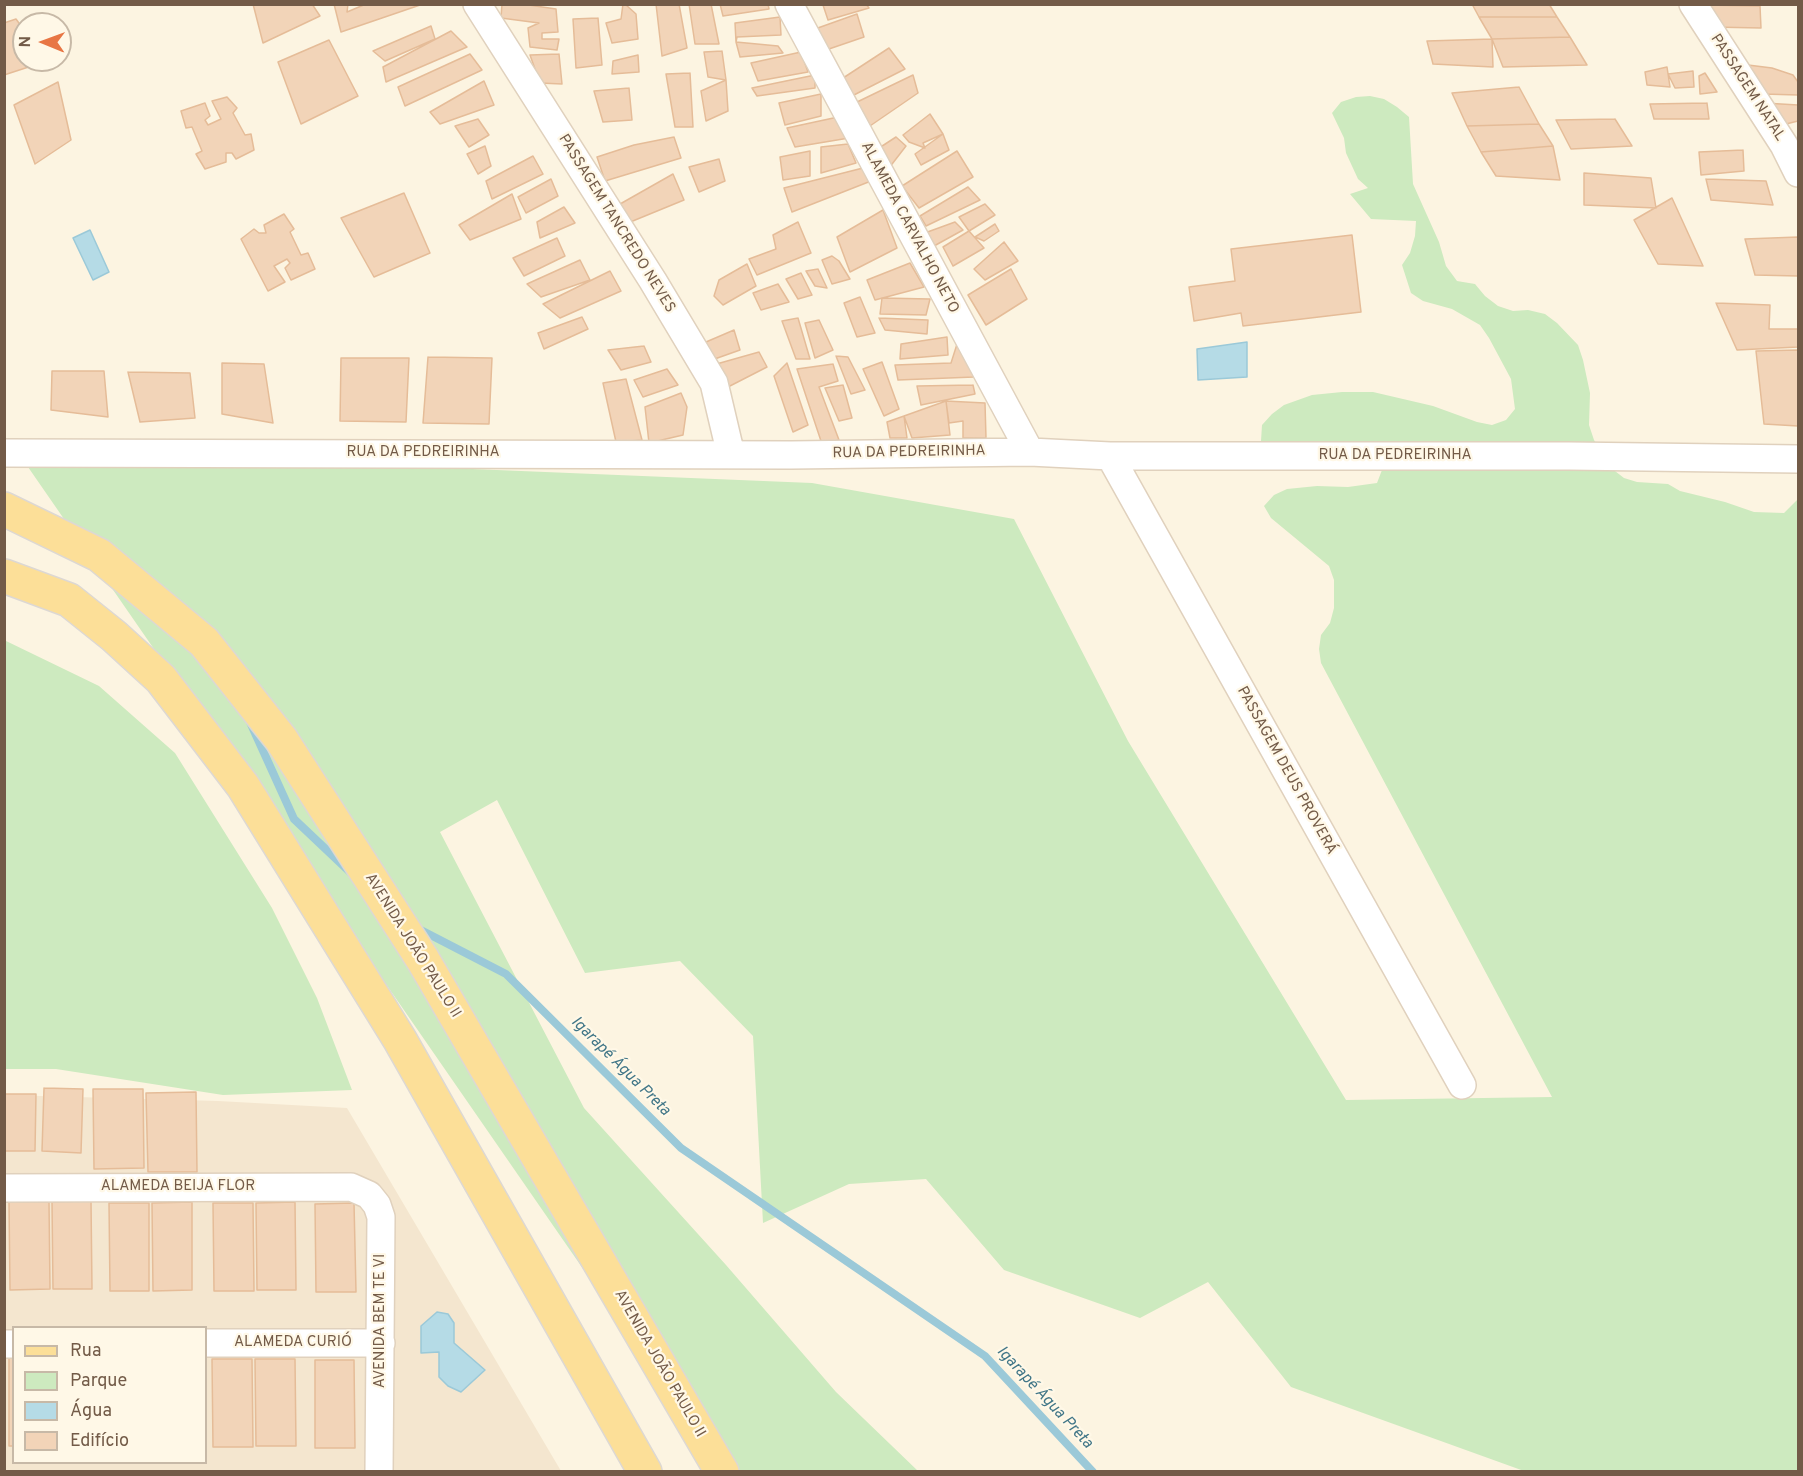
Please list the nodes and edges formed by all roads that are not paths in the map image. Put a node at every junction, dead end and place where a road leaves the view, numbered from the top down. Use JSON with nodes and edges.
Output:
{"nodes":[{"id":1,"x":477,"y":4,"type":"edge"},
{"id":2,"x":789,"y":4,"type":"edge"},
{"id":3,"x":1693,"y":4,"type":"edge"},
{"id":4,"x":1798,"y":173,"type":"edge"},
{"id":5,"x":1030,"y":452,"type":"junction"},
{"id":6,"x":12,"y":453,"type":"edge"},
{"id":7,"x":731,"y":455,"type":"junction"},
{"id":8,"x":1110,"y":456,"type":"junction"},
{"id":9,"x":1798,"y":459,"type":"edge"},
{"id":10,"x":4,"y":509,"type":"edge"},
{"id":11,"x":4,"y":576,"type":"edge"},
{"id":12,"x":1462,"y":1086,"type":"dead end"},
{"id":13,"x":351,"y":1187,"type":"joint"},
{"id":14,"x":4,"y":1188,"type":"edge"},
{"id":15,"x":207,"y":1343,"type":"edge"},
{"id":16,"x":381,"y":1343,"type":"junction"},
{"id":17,"x":379,"y":1472,"type":"edge"},
{"id":18,"x":645,"y":1472,"type":"edge"},
{"id":19,"x":722,"y":1472,"type":"edge"}],
"edges":[{"from":1,"to":7,"type":"street","name":"PASSAGEM TANCREDO NEVES"},
{"from":2,"to":5,"type":"street","name":"ALAMEDA CARVALHO NETO"},
{"from":3,"to":4,"type":"street","name":"PASSAGEM NATAL"},
{"from":5,"to":7,"type":"street","name":"RUA DA PEDREIRINHA"},
{"from":5,"to":8,"type":"street","name":"RUA DA PEDREIRINHA"},
{"from":6,"to":7,"type":"street","name":"RUA DA PEDREIRINHA"},
{"from":8,"to":9,"type":"street","name":"RUA DA PEDREIRINHA"},
{"from":8,"to":12,"type":"street","name":"PASSAGEM DEUS PROVERÁ"},
{"from":10,"to":19,"type":"main road","name":"AVENIDA JOÃO PAULO II"},
{"from":11,"to":18,"type":"main road"},
{"from":13,"to":14,"type":"street","name":"ALAMEDA BEIJA FLOR"},
{"from":13,"to":16,"type":"street","name":"AVENIDA BEM TE VI"},
{"from":15,"to":16,"type":"street","name":"ALAMEDA CURIÓ"},
{"from":16,"to":17,"type":"street","name":"AVENIDA BEM TE VI"}]}
